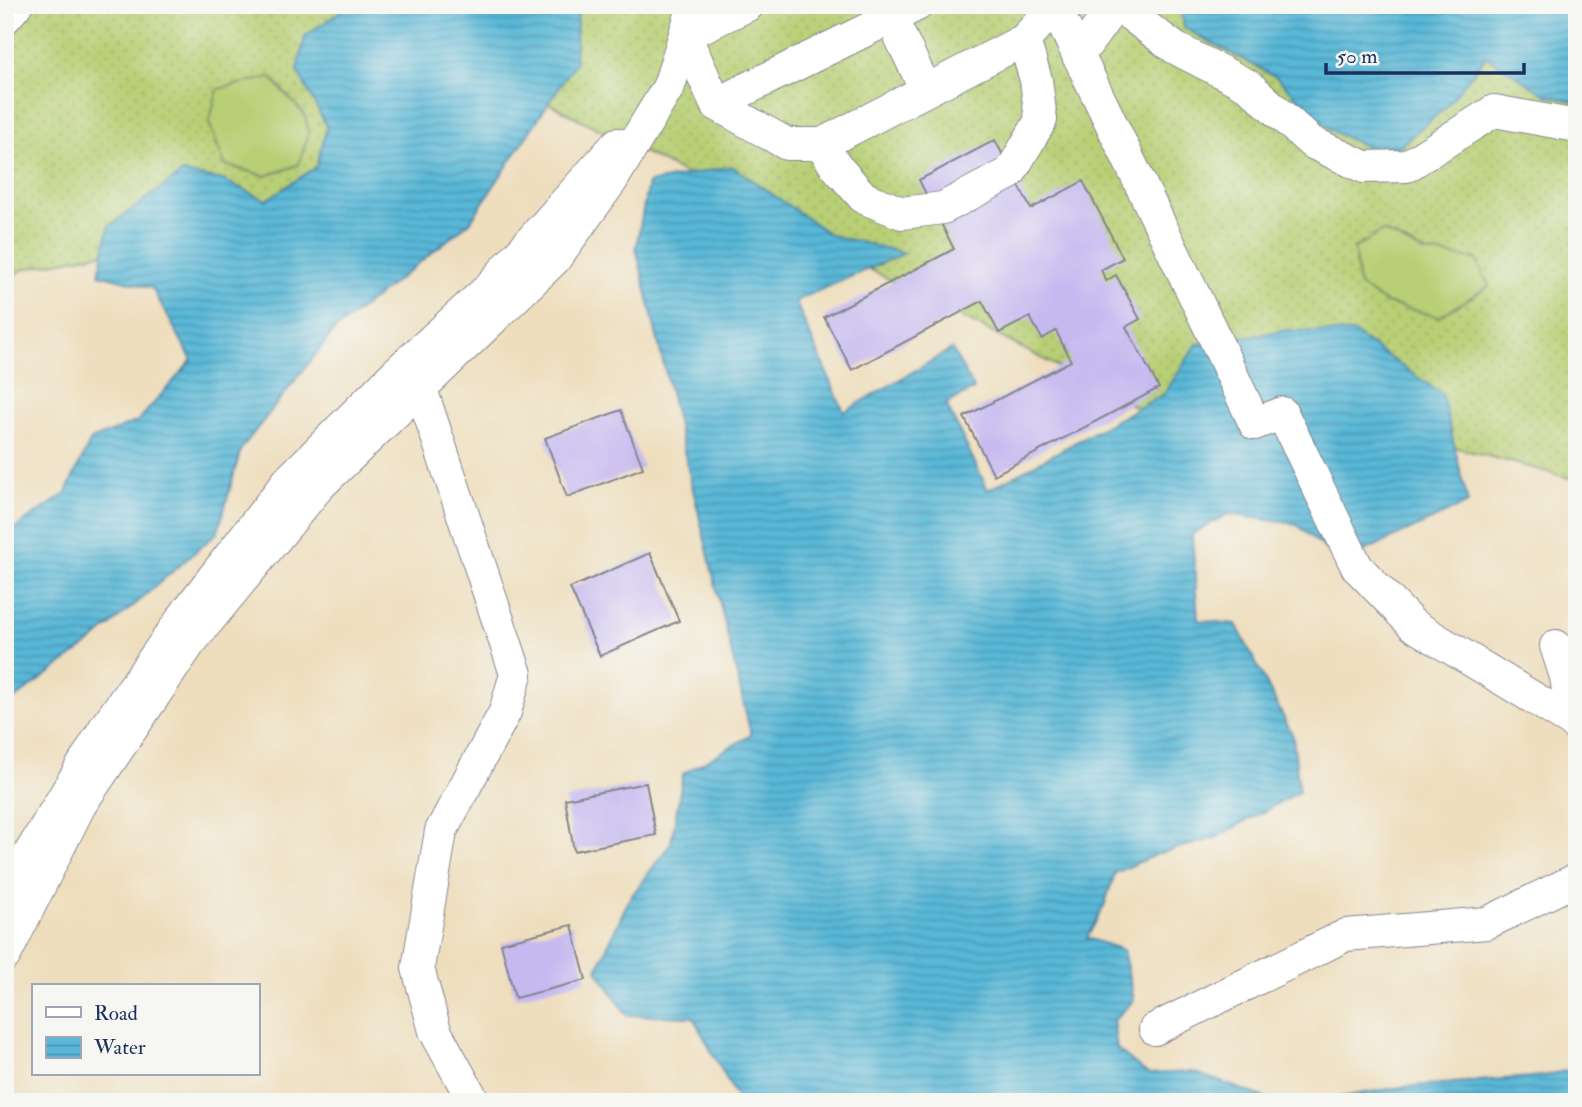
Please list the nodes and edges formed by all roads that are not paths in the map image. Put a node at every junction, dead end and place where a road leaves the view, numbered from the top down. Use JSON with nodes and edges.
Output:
{"nodes":[{"id":1,"x":16,"y":5,"type":"edge"},
{"id":2,"x":694,"y":5,"type":"edge"},
{"id":3,"x":748,"y":5,"type":"edge"},
{"id":4,"x":1116,"y":5,"type":"edge"},
{"id":5,"x":1054,"y":6,"type":"edge"},
{"id":6,"x":898,"y":10,"type":"edge"},
{"id":7,"x":5,"y":18,"type":"edge"},
{"id":8,"x":685,"y":35,"type":"junction"},
{"id":9,"x":1024,"y":40,"type":"junction"},
{"id":10,"x":1078,"y":56,"type":"junction"},
{"id":11,"x":926,"y":90,"type":"junction"},
{"id":12,"x":716,"y":104,"type":"junction"},
{"id":13,"x":1577,"y":127,"type":"edge"},
{"id":14,"x":822,"y":144,"type":"junction"},
{"id":15,"x":409,"y":380,"type":"junction"},
{"id":16,"x":1556,"y":646,"type":"dead end"},
{"id":17,"x":1575,"y":724,"type":"edge"},
{"id":18,"x":1577,"y":879,"type":"edge"},
{"id":19,"x":5,"y":900,"type":"edge"},
{"id":20,"x":5,"y":955,"type":"edge"},
{"id":21,"x":1155,"y":1030,"type":"dead end"},
{"id":22,"x":474,"y":1102,"type":"edge"}],
"edges":[{"from":1,"to":7,"type":"street"},
{"from":2,"to":8,"type":"street"},
{"from":3,"to":8,"type":"street"},
{"from":4,"to":10,"type":"street"},
{"from":4,"to":13,"type":"street"},
{"from":5,"to":9,"type":"street"},
{"from":5,"to":10,"type":"street"},
{"from":6,"to":11,"type":"street"},
{"from":6,"to":12,"type":"street"},
{"from":8,"to":12,"type":"street"},
{"from":8,"to":15,"type":"street"},
{"from":9,"to":11,"type":"street"},
{"from":9,"to":14,"type":"street"},
{"from":10,"to":17,"type":"street"},
{"from":11,"to":14,"type":"street"},
{"from":12,"to":14,"type":"street"},
{"from":15,"to":19,"type":"street"},
{"from":15,"to":20,"type":"street"},
{"from":15,"to":22,"type":"street"},
{"from":16,"to":17,"type":"street"},
{"from":18,"to":21,"type":"street"}]}
